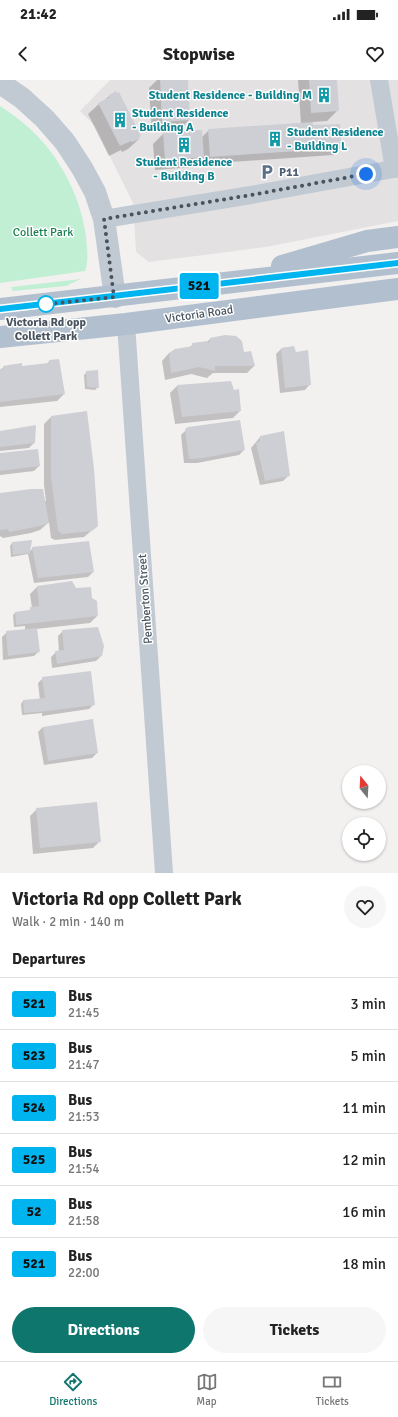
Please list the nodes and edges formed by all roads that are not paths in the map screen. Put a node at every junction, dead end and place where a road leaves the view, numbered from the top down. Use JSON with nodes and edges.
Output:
{"nodes":[{"id":1,"x":379,"y":80,"type":"edge"},
{"id":2,"x":0,"y":83,"type":"edge"},
{"id":3,"x":396,"y":168,"type":"edge"},
{"id":4,"x":104,"y":219,"type":"junction"},
{"id":5,"x":398,"y":237,"type":"edge"},
{"id":6,"x":398,"y":263,"type":"edge"},
{"id":7,"x":221,"y":283,"type":"junction"},
{"id":8,"x":398,"y":289,"type":"edge"},
{"id":9,"x":114,"y":297,"type":"junction"},
{"id":10,"x":0,"y":309,"type":"edge"},
{"id":11,"x":126,"y":324,"type":"junction"},
{"id":12,"x":0,"y":337,"type":"edge"},
{"id":13,"x":164,"y":873,"type":"edge"}],
"edges":[{"from":1,"to":3,"type":"street"},
{"from":2,"to":4,"type":"street"},
{"from":3,"to":4,"type":"street"},
{"from":4,"to":9,"type":"street"},
{"from":5,"to":7,"type":"main road"},
{"from":6,"to":7,"type":"main road"},
{"from":7,"to":9,"type":"main road"},
{"from":8,"to":11,"type":"main road","name":"Victoria Road"},
{"from":9,"to":10,"type":"main road"},
{"from":11,"to":12,"type":"main road","name":"Victoria Road"},
{"from":11,"to":13,"type":"street","name":"Pemberton Street"}]}
